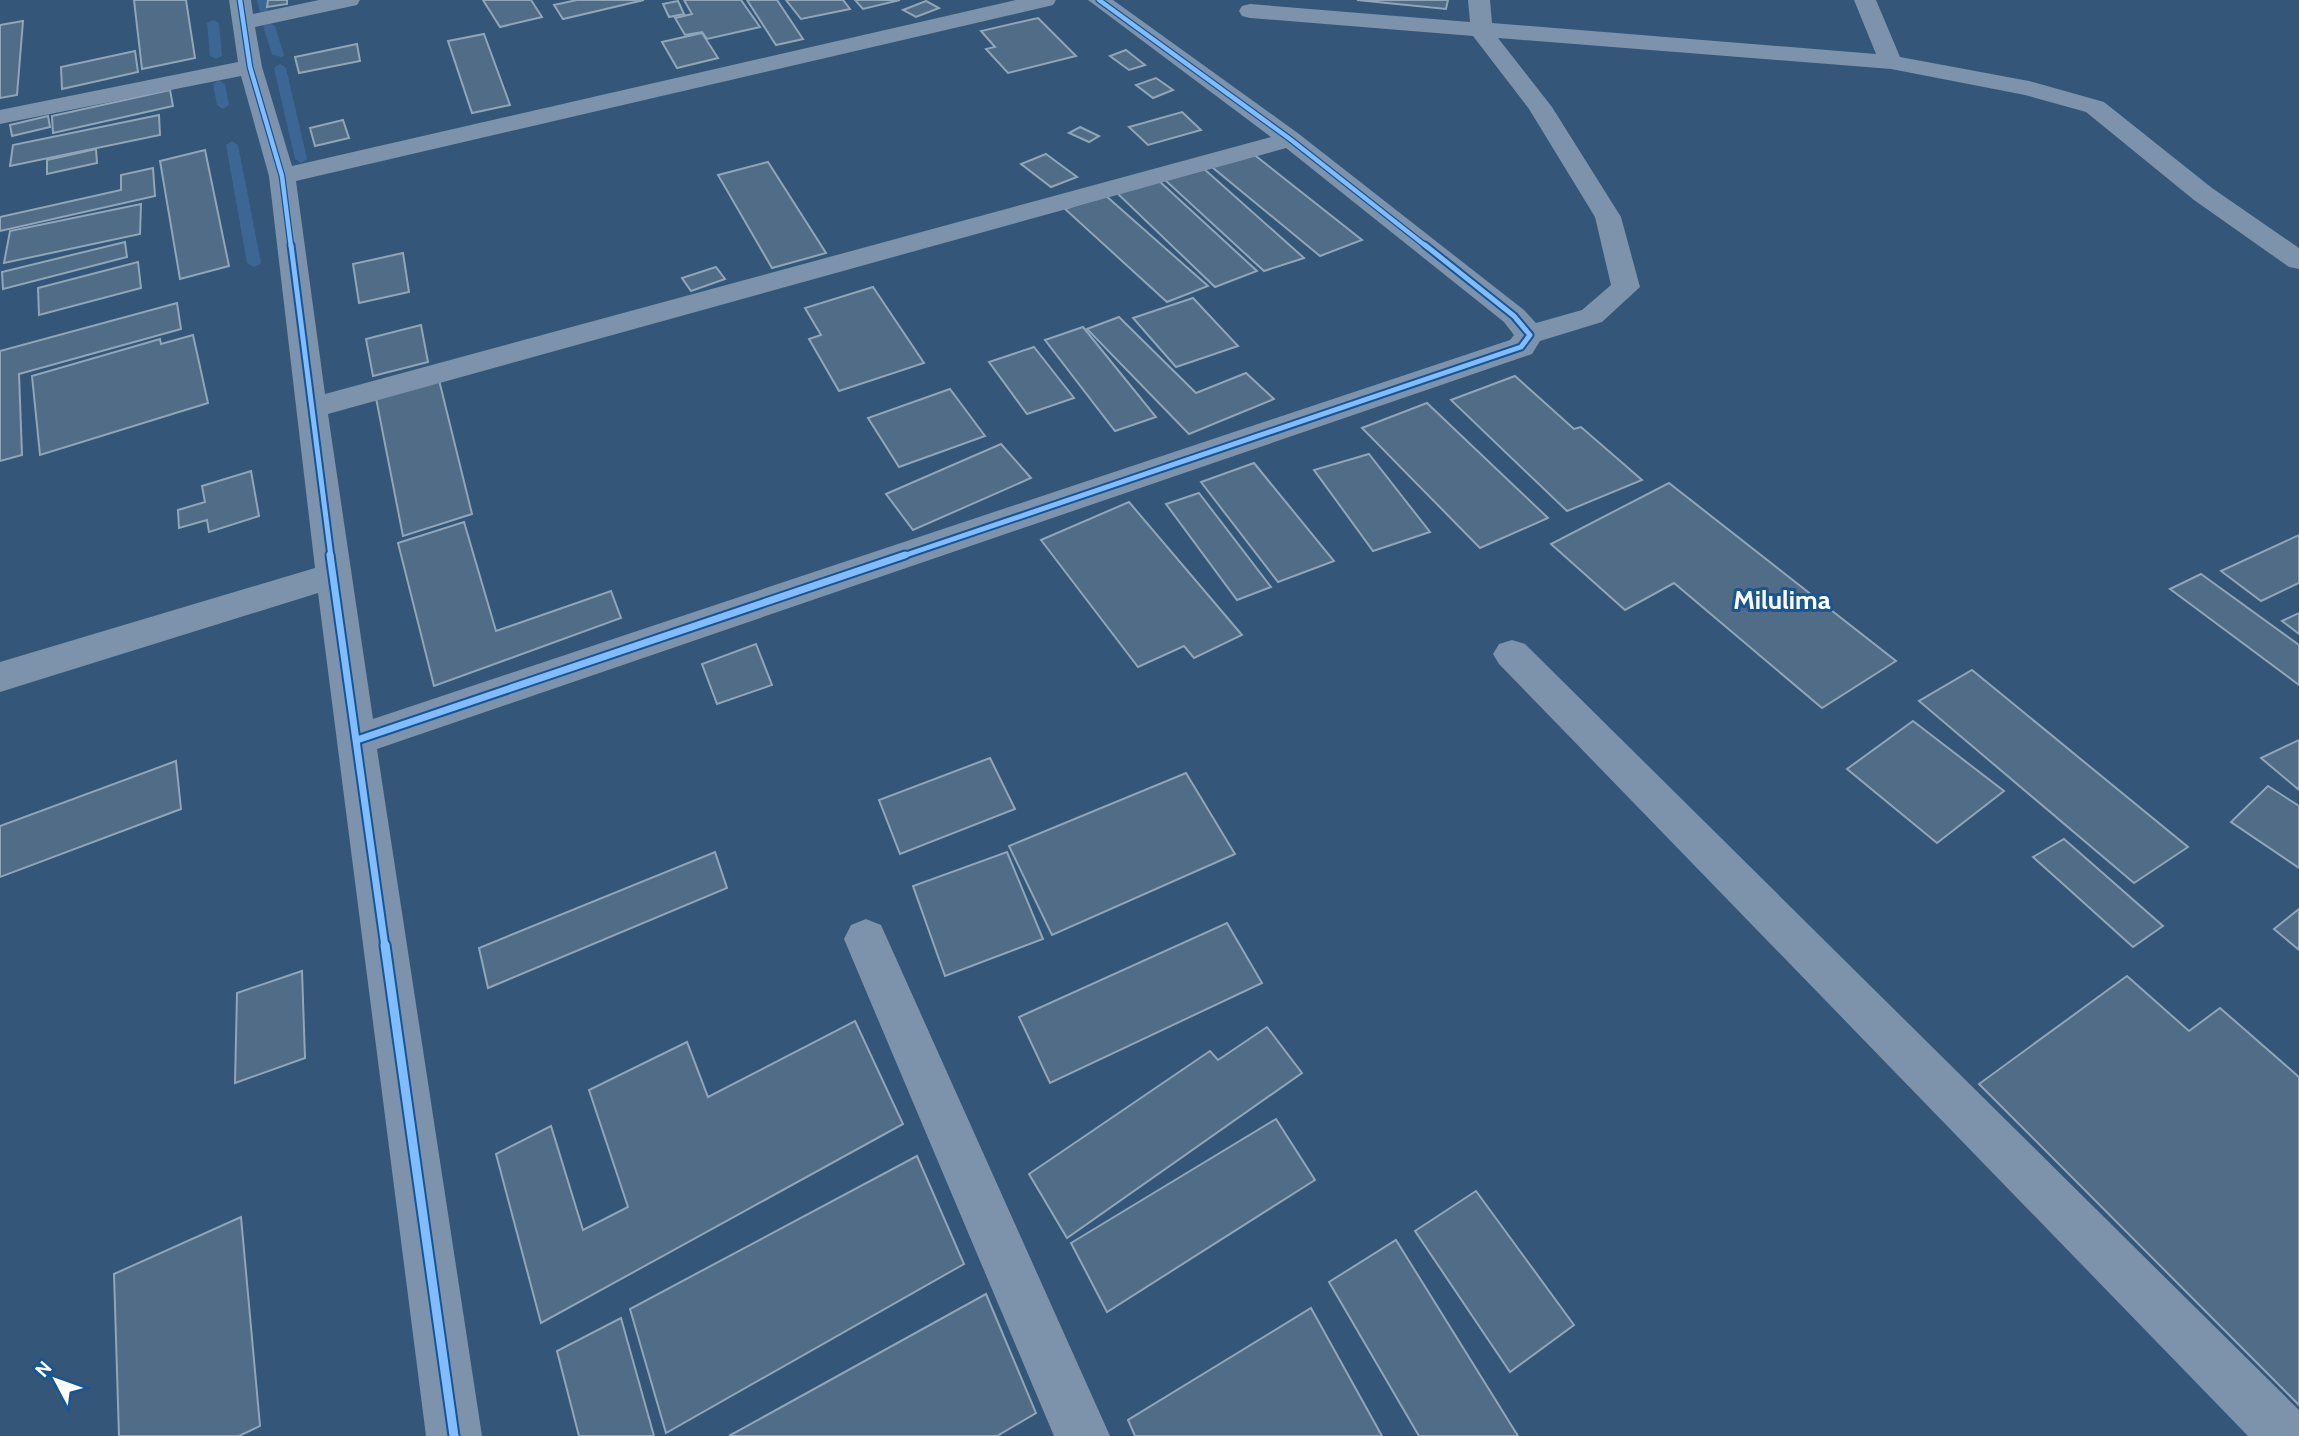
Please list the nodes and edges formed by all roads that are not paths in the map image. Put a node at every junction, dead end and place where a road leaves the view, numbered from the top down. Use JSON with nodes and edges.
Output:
{"nodes":[{"id":1,"x":349,"y":0,"type":"edge"},
{"id":2,"x":1045,"y":0,"type":"edge"},
{"id":3,"x":1099,"y":0,"type":"edge"},
{"id":4,"x":1479,"y":0,"type":"edge"},
{"id":5,"x":1865,"y":0,"type":"edge"},
{"id":6,"x":243,"y":11,"type":"edge"},
{"id":7,"x":1250,"y":11,"type":"dead end"},
{"id":8,"x":1482,"y":32,"type":"junction"},
{"id":9,"x":1891,"y":62,"type":"junction"},
{"id":10,"x":250,"y":67,"type":"junction"},
{"id":11,"x":0,"y":117,"type":"edge"},
{"id":12,"x":1290,"y":139,"type":"junction"},
{"id":13,"x":282,"y":176,"type":"junction"},
{"id":14,"x":2299,"y":261,"type":"edge"},
{"id":15,"x":1530,"y":335,"type":"junction"},
{"id":16,"x":311,"y":408,"type":"junction"},
{"id":17,"x":333,"y":575,"type":"junction"},
{"id":18,"x":1512,"y":654,"type":"dead end"},
{"id":19,"x":0,"y":677,"type":"edge"},
{"id":20,"x":357,"y":740,"type":"junction"},
{"id":21,"x":866,"y":939,"type":"dead end"},
{"id":22,"x":454,"y":1436,"type":"edge"},
{"id":23,"x":1082,"y":1436,"type":"edge"},
{"id":24,"x":2286,"y":1436,"type":"edge"}],
"edges":[{"from":1,"to":6,"type":"street"},
{"from":2,"to":13,"type":"street"},
{"from":3,"to":12,"type":"street"},
{"from":4,"to":8,"type":"street"},
{"from":5,"to":9,"type":"street"},
{"from":6,"to":10,"type":"street"},
{"from":7,"to":8,"type":"street"},
{"from":8,"to":9,"type":"street"},
{"from":8,"to":15,"type":"street"},
{"from":9,"to":14,"type":"street"},
{"from":10,"to":11,"type":"street"},
{"from":10,"to":13,"type":"street"},
{"from":12,"to":15,"type":"street"},
{"from":12,"to":16,"type":"street"},
{"from":13,"to":16,"type":"street"},
{"from":15,"to":20,"type":"street"},
{"from":16,"to":17,"type":"street"},
{"from":17,"to":19,"type":"street"},
{"from":17,"to":20,"type":"street"},
{"from":18,"to":24,"type":"street"},
{"from":20,"to":22,"type":"street"},
{"from":21,"to":23,"type":"street"}]}
